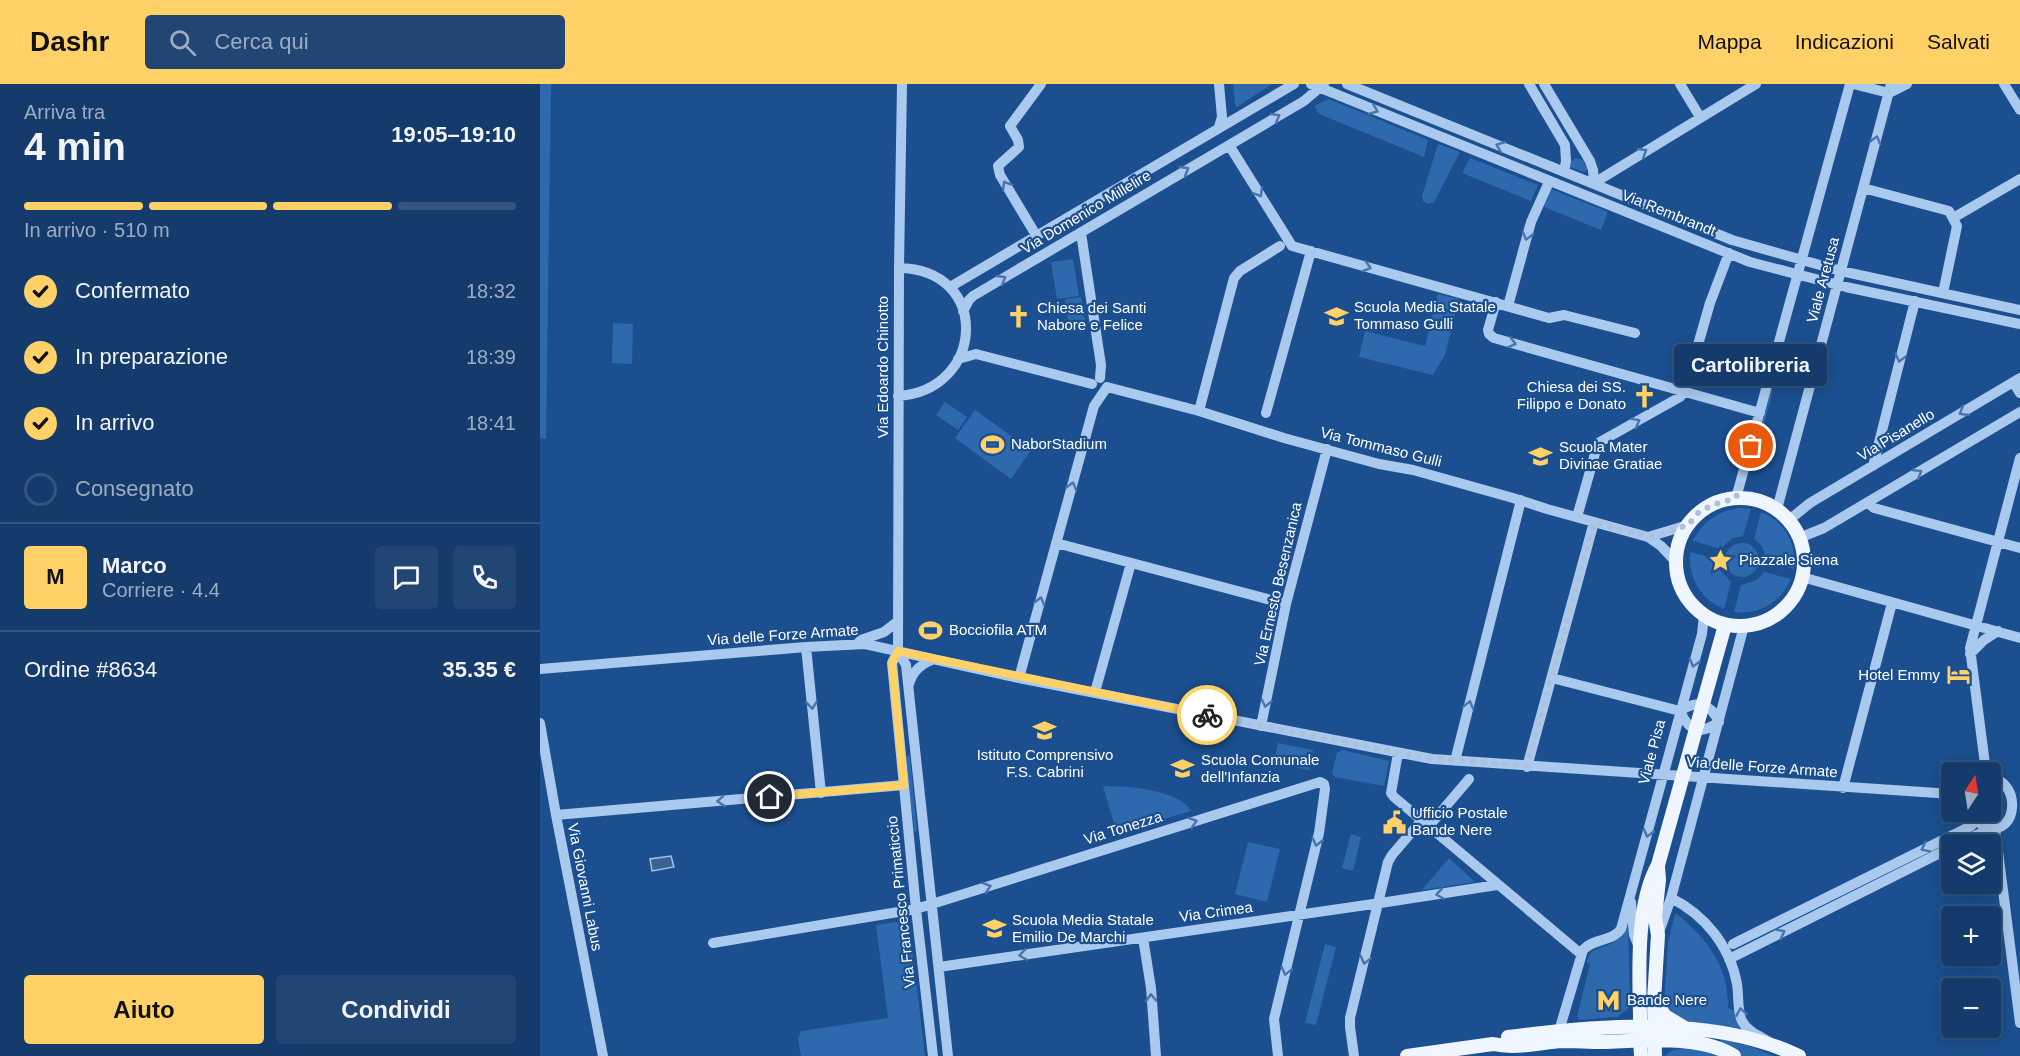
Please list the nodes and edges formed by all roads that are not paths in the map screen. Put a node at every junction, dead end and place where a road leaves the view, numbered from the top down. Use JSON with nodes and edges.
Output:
{"nodes":[{"id":1,"x":902,"y":84,"type":"edge"},
{"id":2,"x":1041,"y":84,"type":"edge"},
{"id":3,"x":1219,"y":84,"type":"edge"},
{"id":4,"x":1294,"y":84,"type":"edge"},
{"id":5,"x":1347,"y":84,"type":"edge"},
{"id":6,"x":1529,"y":84,"type":"edge"},
{"id":7,"x":1544,"y":84,"type":"edge"},
{"id":8,"x":1680,"y":84,"type":"edge"},
{"id":9,"x":1756,"y":84,"type":"edge"},
{"id":10,"x":1852,"y":84,"type":"edge"},
{"id":11,"x":1907,"y":84,"type":"edge"},
{"id":12,"x":2004,"y":84,"type":"edge"},
{"id":13,"x":1319,"y":85,"type":"edge"},
{"id":14,"x":1361,"y":87,"type":"edge"},
{"id":15,"x":1890,"y":88,"type":"edge"},
{"id":16,"x":2020,"y":110,"type":"edge"},
{"id":17,"x":1700,"y":117,"type":"junction"},
{"id":18,"x":1219,"y":127,"type":"junction"},
{"id":19,"x":1578,"y":139,"type":"junction"},
{"id":20,"x":1229,"y":144,"type":"junction"},
{"id":21,"x":1563,"y":159,"type":"junction"},
{"id":22,"x":1590,"y":161,"type":"junction"},
{"id":23,"x":2020,"y":179,"type":"edge"},
{"id":24,"x":1550,"y":182,"type":"junction"},
{"id":25,"x":1594,"y":183,"type":"junction"},
{"id":26,"x":1863,"y":188,"type":"junction"},
{"id":27,"x":1953,"y":218,"type":"junction"},
{"id":28,"x":1081,"y":232,"type":"junction"},
{"id":29,"x":1036,"y":235,"type":"junction"},
{"id":30,"x":1280,"y":246,"type":"dead end"},
{"id":31,"x":1311,"y":251,"type":"junction"},
{"id":32,"x":1729,"y":253,"type":"junction"},
{"id":33,"x":1801,"y":260,"type":"junction"},
{"id":34,"x":899,"y":268,"type":"junction"},
{"id":35,"x":1841,"y":271,"type":"junction"},
{"id":36,"x":1797,"y":274,"type":"junction"},
{"id":37,"x":1837,"y":285,"type":"junction"},
{"id":38,"x":950,"y":287,"type":"junction"},
{"id":39,"x":1943,"y":293,"type":"junction"},
{"id":40,"x":1915,"y":301,"type":"junction"},
{"id":41,"x":1496,"y":302,"type":"junction"},
{"id":42,"x":1508,"y":306,"type":"junction"},
{"id":43,"x":2020,"y":310,"type":"edge"},
{"id":44,"x":963,"y":311,"type":"junction"},
{"id":45,"x":2020,"y":324,"type":"edge"},
{"id":46,"x":1635,"y":333,"type":"dead end"},
{"id":47,"x":966,"y":335,"type":"junction"},
{"id":48,"x":976,"y":354,"type":"junction"},
{"id":49,"x":958,"y":359,"type":"junction"},
{"id":50,"x":2017,"y":380,"type":"edge"},
{"id":51,"x":1096,"y":381,"type":"junction"},
{"id":52,"x":1105,"y":390,"type":"junction"},
{"id":53,"x":1685,"y":390,"type":"junction"},
{"id":54,"x":2020,"y":393,"type":"edge"},
{"id":55,"x":898,"y":396,"type":"junction"},
{"id":56,"x":1199,"y":411,"type":"junction"},
{"id":57,"x":2020,"y":412,"type":"edge"},
{"id":58,"x":1266,"y":413,"type":"dead end"},
{"id":59,"x":1760,"y":413,"type":"junction"},
{"id":60,"x":1327,"y":449,"type":"junction"},
{"id":61,"x":2020,"y":458,"type":"edge"},
{"id":62,"x":1873,"y":466,"type":"junction"},
{"id":63,"x":1736,"y":498,"type":"junction"},
{"id":64,"x":1521,"y":500,"type":"junction"},
{"id":65,"x":1868,"y":503,"type":"junction"},
{"id":66,"x":1777,"y":509,"type":"junction"},
{"id":67,"x":1577,"y":517,"type":"junction"},
{"id":68,"x":1789,"y":520,"type":"junction"},
{"id":69,"x":1594,"y":522,"type":"junction"},
{"id":70,"x":1688,"y":525,"type":"junction"},
{"id":71,"x":1648,"y":537,"type":"junction"},
{"id":72,"x":1799,"y":538,"type":"junction"},
{"id":73,"x":1998,"y":542,"type":"junction"},
{"id":74,"x":1056,"y":543,"type":"junction"},
{"id":75,"x":2020,"y":548,"type":"edge"},
{"id":76,"x":1676,"y":562,"type":"junction"},
{"id":77,"x":1131,"y":563,"type":"junction"},
{"id":78,"x":1802,"y":577,"type":"junction"},
{"id":79,"x":1892,"y":603,"type":"junction"},
{"id":80,"x":1286,"y":604,"type":"junction"},
{"id":81,"x":1704,"y":615,"type":"junction"},
{"id":82,"x":897,"y":622,"type":"junction"},
{"id":83,"x":1725,"y":625,"type":"junction"},
{"id":84,"x":1975,"y":625,"type":"junction"},
{"id":85,"x":1744,"y":626,"type":"junction"},
{"id":86,"x":1998,"y":632,"type":"junction"},
{"id":87,"x":2020,"y":638,"type":"edge"},
{"id":88,"x":857,"y":644,"type":"junction"},
{"id":89,"x":806,"y":646,"type":"junction"},
{"id":90,"x":898,"y":651,"type":"junction"},
{"id":91,"x":1970,"y":654,"type":"junction"},
{"id":92,"x":932,"y":660,"type":"junction"},
{"id":93,"x":540,"y":669,"type":"edge"},
{"id":94,"x":1019,"y":678,"type":"junction"},
{"id":95,"x":1552,"y":678,"type":"junction"},
{"id":96,"x":908,"y":687,"type":"junction"},
{"id":97,"x":1095,"y":692,"type":"junction"},
{"id":98,"x":1703,"y":705,"type":"junction"},
{"id":99,"x":1680,"y":711,"type":"junction"},
{"id":100,"x":1719,"y":722,"type":"junction"},
{"id":101,"x":540,"y":723,"type":"edge"},
{"id":102,"x":1261,"y":726,"type":"junction"},
{"id":103,"x":1696,"y":730,"type":"junction"},
{"id":104,"x":900,"y":746,"type":"junction"},
{"id":105,"x":914,"y":746,"type":"junction"},
{"id":106,"x":1398,"y":753,"type":"junction"},
{"id":107,"x":1455,"y":761,"type":"junction"},
{"id":108,"x":1985,"y":762,"type":"edge"},
{"id":109,"x":1527,"y":766,"type":"junction"},
{"id":110,"x":1663,"y":776,"type":"junction"},
{"id":111,"x":1683,"y":777,"type":"junction"},
{"id":112,"x":1470,"y":779,"type":"dead end"},
{"id":113,"x":1703,"y":779,"type":"junction"},
{"id":114,"x":2001,"y":781,"type":"edge"},
{"id":115,"x":904,"y":785,"type":"junction"},
{"id":116,"x":1844,"y":788,"type":"junction"},
{"id":117,"x":2017,"y":791,"type":"edge"},
{"id":118,"x":821,"y":793,"type":"junction"},
{"id":119,"x":1941,"y":793,"type":"edge"},
{"id":120,"x":556,"y":815,"type":"junction"},
{"id":121,"x":2017,"y":817,"type":"edge"},
{"id":122,"x":1972,"y":822,"type":"edge"},
{"id":123,"x":1980,"y":822,"type":"edge"},
{"id":124,"x":1425,"y":823,"type":"junction"},
{"id":125,"x":1993,"y":828,"type":"junction"},
{"id":126,"x":923,"y":833,"type":"junction"},
{"id":127,"x":909,"y":834,"type":"junction"},
{"id":128,"x":1980,"y":834,"type":"edge"},
{"id":129,"x":911,"y":848,"type":"junction"},
{"id":130,"x":925,"y":848,"type":"junction"},
{"id":131,"x":1941,"y":853,"type":"edge"},
{"id":132,"x":1658,"y":865,"type":"junction"},
{"id":133,"x":1497,"y":885,"type":"junction"},
{"id":134,"x":1630,"y":898,"type":"junction"},
{"id":135,"x":1671,"y":898,"type":"junction"},
{"id":136,"x":1378,"y":903,"type":"junction"},
{"id":137,"x":931,"y":904,"type":"junction"},
{"id":138,"x":916,"y":909,"type":"junction"},
{"id":139,"x":1300,"y":915,"type":"junction"},
{"id":140,"x":934,"y":932,"type":"junction"},
{"id":141,"x":919,"y":934,"type":"junction"},
{"id":142,"x":1658,"y":935,"type":"junction"},
{"id":143,"x":1143,"y":938,"type":"junction"},
{"id":144,"x":713,"y":943,"type":"dead end"},
{"id":145,"x":1733,"y":944,"type":"dead end"},
{"id":146,"x":1640,"y":950,"type":"junction"},
{"id":147,"x":1581,"y":954,"type":"junction"},
{"id":148,"x":1729,"y":959,"type":"junction"},
{"id":149,"x":939,"y":967,"type":"junction"},
{"id":150,"x":1646,"y":1000,"type":"junction"},
{"id":151,"x":2020,"y":1023,"type":"edge"},
{"id":152,"x":1617,"y":1028,"type":"junction"},
{"id":153,"x":1559,"y":1030,"type":"junction"},
{"id":154,"x":1647,"y":1034,"type":"junction"},
{"id":155,"x":1684,"y":1036,"type":"junction"},
{"id":156,"x":1591,"y":1042,"type":"junction"},
{"id":157,"x":1493,"y":1044,"type":"junction"},
{"id":158,"x":1778,"y":1047,"type":"junction"},
{"id":159,"x":603,"y":1056,"type":"edge"},
{"id":160,"x":933,"y":1056,"type":"edge"},
{"id":161,"x":948,"y":1056,"type":"edge"},
{"id":162,"x":1156,"y":1056,"type":"edge"},
{"id":163,"x":1278,"y":1056,"type":"edge"},
{"id":164,"x":1354,"y":1056,"type":"edge"},
{"id":165,"x":1407,"y":1056,"type":"edge"},
{"id":166,"x":1632,"y":1056,"type":"edge"},
{"id":167,"x":1641,"y":1056,"type":"edge"},
{"id":168,"x":1655,"y":1056,"type":"edge"},
{"id":169,"x":1664,"y":1056,"type":"edge"},
{"id":170,"x":1734,"y":1056,"type":"edge"},
{"id":171,"x":1799,"y":1056,"type":"edge"}],
"edges":[{"from":1,"to":34,"type":"street","name":"Via Edoardo Chinotto"},
{"from":29,"to":2,"type":"street","one_way":true},
{"from":3,"to":18,"type":"street"},
{"from":4,"to":18,"type":"street","name":"Via Domenico Millelire"},
{"from":5,"to":14,"type":"street","name":"Via Rembrandt"},
{"from":6,"to":21,"type":"street"},
{"from":7,"to":19,"type":"street"},
{"from":8,"to":17,"type":"street"},
{"from":9,"to":17,"type":"street"},
{"from":10,"to":15,"type":"street","name":"Viale Aretusa"},
{"from":10,"to":33,"type":"street","name":"Viale Aretusa"},
{"from":11,"to":15,"type":"street"},
{"from":12,"to":16,"type":"street"},
{"from":20,"to":13,"type":"street","name":"Via Domenico Millelire","one_way":true},
{"from":13,"to":24,"type":"street","name":"Via Rembrandt","one_way":true},
{"from":21,"to":14,"type":"street","name":"Via Rembrandt","one_way":true},
{"from":26,"to":15,"type":"street","name":"Viale Aretusa","one_way":true},
{"from":25,"to":17,"type":"street","one_way":true},
{"from":18,"to":29,"type":"street","name":"Via Domenico Millelire"},
{"from":19,"to":21,"type":"street"},
{"from":19,"to":22,"type":"street"},
{"from":28,"to":20,"type":"street","name":"Via Domenico Millelire","one_way":true},
{"from":20,"to":31,"type":"street","one_way":true},
{"from":21,"to":22,"type":"street"},
{"from":21,"to":25,"type":"street","name":"Via Rembrandt"},
{"from":22,"to":25,"type":"street"},
{"from":23,"to":27,"type":"street"},
{"from":24,"to":32,"type":"street","name":"Via Rembrandt"},
{"from":24,"to":42,"type":"street","one_way":true},
{"from":25,"to":33,"type":"street","name":"Via Rembrandt"},
{"from":26,"to":27,"type":"street"},
{"from":26,"to":35,"type":"street","name":"Viale Aretusa"},
{"from":27,"to":39,"type":"street"},
{"from":44,"to":28,"type":"street","name":"Via Domenico Millelire","one_way":true},
{"from":28,"to":51,"type":"street"},
{"from":29,"to":38,"type":"street","name":"Via Domenico Millelire"},
{"from":30,"to":56,"type":"street"},
{"from":31,"to":41,"type":"street","one_way":true},
{"from":31,"to":58,"type":"street"},
{"from":32,"to":36,"type":"street","name":"Via Rembrandt"},
{"from":32,"to":53,"type":"street"},
{"from":33,"to":35,"type":"street","name":"Via Rembrandt"},
{"from":33,"to":36,"type":"street","name":"Viale Aretusa"},
{"from":34,"to":38,"type":"street"},
{"from":34,"to":55,"type":"street","name":"Via Edoardo Chinotto"},
{"from":35,"to":37,"type":"street","name":"Viale Aretusa"},
{"from":35,"to":39,"type":"street","name":"Via Rembrandt"},
{"from":36,"to":37,"type":"street","name":"Via Rembrandt"},
{"from":36,"to":59,"type":"street","name":"Viale Aretusa"},
{"from":37,"to":40,"type":"street","name":"Via Rembrandt"},
{"from":37,"to":66,"type":"street","name":"Viale Aretusa"},
{"from":38,"to":44,"type":"street"},
{"from":39,"to":43,"type":"street","name":"Via Rembrandt"},
{"from":40,"to":45,"type":"street","name":"Via Rembrandt"},
{"from":40,"to":62,"type":"street","one_way":true},
{"from":41,"to":42,"type":"street"},
{"from":41,"to":53,"type":"street","one_way":true},
{"from":42,"to":46,"type":"street"},
{"from":44,"to":47,"type":"street"},
{"from":47,"to":48,"type":"street"},
{"from":47,"to":49,"type":"street"},
{"from":48,"to":49,"type":"street"},
{"from":48,"to":51,"type":"street"},
{"from":49,"to":55,"type":"street"},
{"from":50,"to":54,"type":"street"},
{"from":50,"to":62,"type":"street","name":"Via Pisanello","one_way":true},
{"from":51,"to":52,"type":"street"},
{"from":52,"to":56,"type":"street","name":"Via Tommaso Gulli"},
{"from":74,"to":52,"type":"street","one_way":true},
{"from":53,"to":59,"type":"street"},
{"from":67,"to":53,"type":"street","one_way":true},
{"from":55,"to":82,"type":"street","name":"Via Edoardo Chinotto"},
{"from":56,"to":60,"type":"street","name":"Via Tommaso Gulli"},
{"from":65,"to":57,"type":"street","one_way":true},
{"from":59,"to":63,"type":"street","name":"Viale Aretusa"},
{"from":60,"to":64,"type":"street","name":"Via Tommaso Gulli"},
{"from":60,"to":80,"type":"street","name":"Via Ernesto Besenzanica"},
{"from":61,"to":73,"type":"street"},
{"from":62,"to":68,"type":"street","name":"Via Pisanello"},
{"from":63,"to":66,"type":"main road"},
{"from":63,"to":70,"type":"main road"},
{"from":64,"to":67,"type":"street","name":"Via Tommaso Gulli"},
{"from":107,"to":64,"type":"street","one_way":true},
{"from":65,"to":72,"type":"street"},
{"from":65,"to":73,"type":"street"},
{"from":66,"to":68,"type":"main road"},
{"from":67,"to":69,"type":"street","name":"Via Tommaso Gulli"},
{"from":68,"to":72,"type":"main road"},
{"from":69,"to":71,"type":"street","name":"Via Tommaso Gulli"},
{"from":69,"to":95,"type":"street"},
{"from":70,"to":71,"type":"street"},
{"from":70,"to":76,"type":"main road"},
{"from":71,"to":76,"type":"street","name":"Via Tommaso Gulli"},
{"from":72,"to":78,"type":"main road"},
{"from":73,"to":75,"type":"street"},
{"from":73,"to":84,"type":"street"},
{"from":74,"to":77,"type":"street"},
{"from":94,"to":74,"type":"street","one_way":true},
{"from":76,"to":81,"type":"main road"},
{"from":77,"to":80,"type":"street"},
{"from":77,"to":97,"type":"street"},
{"from":78,"to":79,"type":"street"},
{"from":78,"to":85,"type":"main road"},
{"from":79,"to":84,"type":"street"},
{"from":79,"to":116,"type":"street"},
{"from":80,"to":102,"type":"street","name":"Via Ernesto Besenzanica","one_way":true},
{"from":81,"to":83,"type":"main road"},
{"from":81,"to":99,"type":"street","name":"Viale Pisa","one_way":true},
{"from":82,"to":88,"type":"street"},
{"from":82,"to":90,"type":"street","name":"Via Edoardo Chinotto"},
{"from":83,"to":85,"type":"main road"},
{"from":83,"to":98,"type":"main road"},
{"from":84,"to":86,"type":"street"},
{"from":84,"to":91,"type":"street"},
{"from":85,"to":100,"type":"street"},
{"from":86,"to":87,"type":"street"},
{"from":86,"to":91,"type":"street"},
{"from":88,"to":89,"type":"street","name":"Via delle Forze Armate"},
{"from":88,"to":90,"type":"street","name":"Via delle Forze Armate"},
{"from":89,"to":93,"type":"street","name":"Via delle Forze Armate"},
{"from":89,"to":118,"type":"street","one_way":true},
{"from":90,"to":92,"type":"street","name":"Via delle Forze Armate"},
{"from":90,"to":96,"type":"street","name":"Via Francesco Primaticcio"},
{"from":90,"to":104,"type":"street","name":"Via Francesco Primaticcio"},
{"from":91,"to":108,"type":"street"},
{"from":92,"to":94,"type":"street","name":"Via delle Forze Armate"},
{"from":92,"to":96,"type":"street"},
{"from":94,"to":97,"type":"street","name":"Via delle Forze Armate"},
{"from":95,"to":99,"type":"street"},
{"from":95,"to":109,"type":"street"},
{"from":96,"to":105,"type":"street","name":"Via Francesco Primaticcio"},
{"from":97,"to":102,"type":"street","name":"Via delle Forze Armate"},
{"from":98,"to":99,"type":"street"},
{"from":98,"to":100,"type":"street"},
{"from":98,"to":103,"type":"main road"},
{"from":99,"to":103,"type":"street"},
{"from":99,"to":110,"type":"street","name":"Viale Pisa"},
{"from":100,"to":103,"type":"street"},
{"from":100,"to":113,"type":"street"},
{"from":101,"to":120,"type":"street","name":"Via Giovanni Labus"},
{"from":102,"to":106,"type":"street","name":"Via delle Forze Armate"},
{"from":103,"to":111,"type":"main road"},
{"from":104,"to":105,"type":"street"},
{"from":104,"to":115,"type":"street","name":"Via Francesco Primaticcio"},
{"from":105,"to":126,"type":"street","name":"Via Francesco Primaticcio"},
{"from":106,"to":107,"type":"street","name":"Via delle Forze Armate"},
{"from":106,"to":124,"type":"street"},
{"from":107,"to":109,"type":"street","name":"Via delle Forze Armate"},
{"from":109,"to":110,"type":"street","name":"Via delle Forze Armate"},
{"from":110,"to":111,"type":"street","name":"Via delle Forze Armate"},
{"from":110,"to":134,"type":"street","name":"Viale Pisa","one_way":true},
{"from":111,"to":113,"type":"street","name":"Via delle Forze Armate"},
{"from":111,"to":132,"type":"main road"},
{"from":112,"to":124,"type":"street"},
{"from":113,"to":116,"type":"street","name":"Via delle Forze Armate"},
{"from":113,"to":135,"type":"street"},
{"from":114,"to":117,"type":"street"},
{"from":115,"to":118,"type":"street"},
{"from":115,"to":127,"type":"street","name":"Via Francesco Primaticcio"},
{"from":116,"to":119,"type":"street","name":"Via delle Forze Armate"},
{"from":117,"to":121,"type":"street"},
{"from":118,"to":120,"type":"street","one_way":true},
{"from":120,"to":159,"type":"street","name":"Via Giovanni Labus"},
{"from":121,"to":125,"type":"street"},
{"from":122,"to":145,"type":"street","one_way":true},
{"from":123,"to":125,"type":"street"},
{"from":124,"to":133,"type":"street"},
{"from":124,"to":136,"type":"street"},
{"from":125,"to":128,"type":"street"},
{"from":125,"to":151,"type":"street"},
{"from":126,"to":127,"type":"street"},
{"from":126,"to":130,"type":"street","name":"Via Francesco Primaticcio"},
{"from":127,"to":129,"type":"street","name":"Via Francesco Primaticcio"},
{"from":129,"to":130,"type":"street"},
{"from":129,"to":138,"type":"street","name":"Via Francesco Primaticcio"},
{"from":130,"to":137,"type":"street","name":"Via Francesco Primaticcio"},
{"from":148,"to":131,"type":"street","one_way":true},
{"from":132,"to":142,"type":"main road"},
{"from":132,"to":146,"type":"main road"},
{"from":133,"to":136,"type":"street","name":"Via Crimea","one_way":true},
{"from":133,"to":147,"type":"street"},
{"from":134,"to":146,"type":"street"},
{"from":134,"to":147,"type":"street","name":"Viale Pisa"},
{"from":135,"to":142,"type":"street"},
{"from":135,"to":148,"type":"street"},
{"from":136,"to":139,"type":"street","name":"Via Crimea"},
{"from":136,"to":164,"type":"street","one_way":true},
{"from":137,"to":138,"type":"street","name":"Via Tonezza"},
{"from":137,"to":139,"type":"street","name":"Via Tonezza","one_way":true},
{"from":137,"to":140,"type":"street","name":"Via Francesco Primaticcio"},
{"from":138,"to":141,"type":"street","name":"Via Francesco Primaticcio"},
{"from":138,"to":144,"type":"street","name":"Via Tonezza"},
{"from":139,"to":143,"type":"street","name":"Via Crimea"},
{"from":139,"to":163,"type":"street","one_way":true},
{"from":140,"to":141,"type":"street"},
{"from":140,"to":149,"type":"street","name":"Via Francesco Primaticcio"},
{"from":141,"to":160,"type":"street","name":"Via Francesco Primaticcio"},
{"from":142,"to":150,"type":"main road"},
{"from":143,"to":149,"type":"street","name":"Via Crimea","one_way":true},
{"from":162,"to":143,"type":"street","one_way":true},
{"from":146,"to":150,"type":"main road"},
{"from":147,"to":153,"type":"street"},
{"from":158,"to":148,"type":"street","one_way":true},
{"from":149,"to":161,"type":"street","name":"Via Francesco Primaticcio"},
{"from":150,"to":152,"type":"main road"},
{"from":150,"to":154,"type":"main road"},
{"from":150,"to":155,"type":"main road"},
{"from":152,"to":153,"type":"main road"},
{"from":152,"to":154,"type":"main road"},
{"from":153,"to":157,"type":"main road"},
{"from":154,"to":155,"type":"main road"},
{"from":154,"to":156,"type":"main road"},
{"from":154,"to":167,"type":"main road"},
{"from":154,"to":168,"type":"main road"},
{"from":155,"to":158,"type":"main road"},
{"from":155,"to":169,"type":"main road"},
{"from":155,"to":170,"type":"main road"},
{"from":156,"to":157,"type":"main road"},
{"from":156,"to":166,"type":"main road"},
{"from":157,"to":165,"type":"main road"},
{"from":158,"to":171,"type":"main road"}]}
